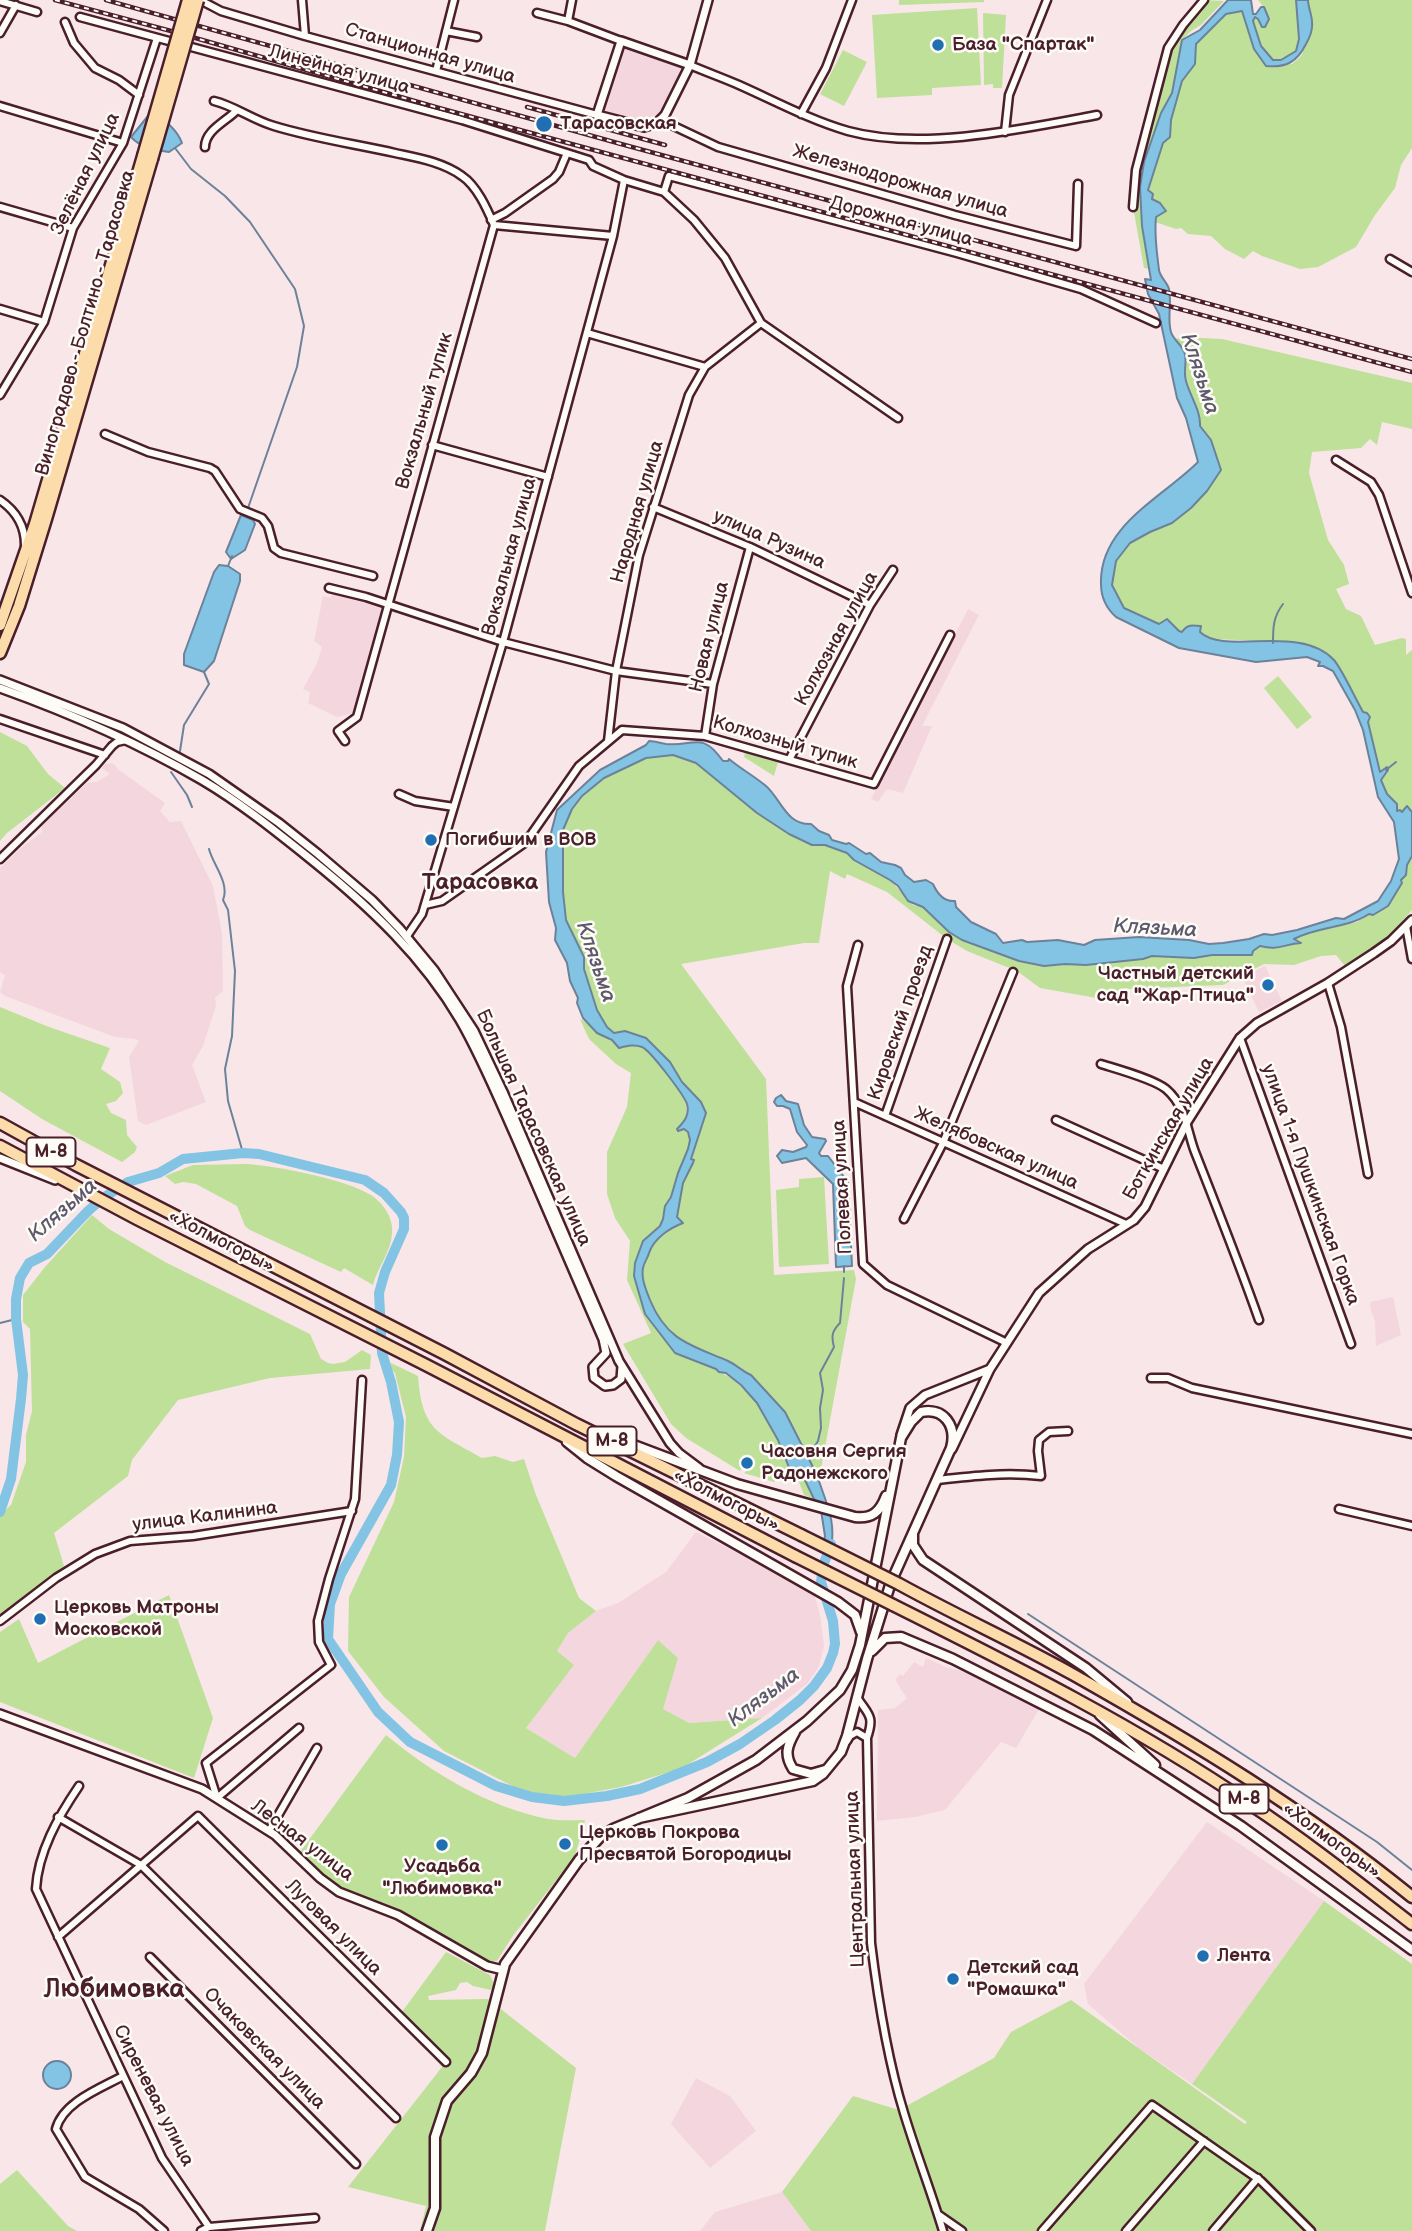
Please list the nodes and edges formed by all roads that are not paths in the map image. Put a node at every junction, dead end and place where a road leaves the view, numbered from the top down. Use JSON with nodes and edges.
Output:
{"nodes":[{"id":1,"x":188,"y":0,"type":"edge"},
{"id":2,"x":199,"y":0,"type":"edge"},
{"id":3,"x":302,"y":0,"type":"edge"},
{"id":4,"x":454,"y":0,"type":"edge"},
{"id":5,"x":572,"y":0,"type":"edge"},
{"id":6,"x":708,"y":0,"type":"edge"},
{"id":7,"x":852,"y":0,"type":"edge"},
{"id":8,"x":1047,"y":0,"type":"edge"},
{"id":9,"x":1205,"y":0,"type":"edge"},
{"id":10,"x":0,"y":1,"type":"edge"},
{"id":11,"x":16,"y":5,"type":"junction"},
{"id":12,"x":37,"y":12,"type":"dead end"},
{"id":13,"x":537,"y":13,"type":"dead end"},
{"id":14,"x":80,"y":17,"type":"dead end"},
{"id":15,"x":568,"y":21,"type":"junction"},
{"id":16,"x":65,"y":22,"type":"dead end"},
{"id":17,"x":446,"y":31,"type":"junction"},
{"id":18,"x":0,"y":33,"type":"edge"},
{"id":19,"x":305,"y":36,"type":"junction"},
{"id":20,"x":477,"y":37,"type":"dead end"},
{"id":21,"x":157,"y":38,"type":"junction"},
{"id":22,"x":621,"y":41,"type":"junction"},
{"id":23,"x":690,"y":65,"type":"junction"},
{"id":24,"x":436,"y":71,"type":"junction"},
{"id":25,"x":139,"y":95,"type":"junction"},
{"id":26,"x":214,"y":101,"type":"dead end"},
{"id":27,"x":0,"y":106,"type":"edge"},
{"id":28,"x":237,"y":110,"type":"junction"},
{"id":29,"x":801,"y":114,"type":"junction"},
{"id":30,"x":597,"y":116,"type":"junction"},
{"id":31,"x":1097,"y":116,"type":"dead end"},
{"id":32,"x":658,"y":123,"type":"junction"},
{"id":33,"x":1005,"y":132,"type":"junction"},
{"id":34,"x":123,"y":143,"type":"junction"},
{"id":35,"x":205,"y":147,"type":"dead end"},
{"id":36,"x":567,"y":153,"type":"junction"},
{"id":37,"x":147,"y":158,"type":"junction"},
{"id":38,"x":624,"y":180,"type":"junction"},
{"id":39,"x":1078,"y":184,"type":"dead end"},
{"id":40,"x":664,"y":192,"type":"junction"},
{"id":41,"x":0,"y":207,"type":"edge"},
{"id":42,"x":1133,"y":207,"type":"dead end"},
{"id":43,"x":492,"y":222,"type":"junction"},
{"id":44,"x":73,"y":228,"type":"junction"},
{"id":45,"x":613,"y":236,"type":"junction"},
{"id":46,"x":1390,"y":259,"type":"dead end"},
{"id":47,"x":1412,"y":272,"type":"edge"},
{"id":48,"x":0,"y":309,"type":"edge"},
{"id":49,"x":44,"y":322,"type":"junction"},
{"id":50,"x":761,"y":323,"type":"junction"},
{"id":51,"x":1156,"y":323,"type":"dead end"},
{"id":52,"x":587,"y":334,"type":"junction"},
{"id":53,"x":705,"y":367,"type":"junction"},
{"id":54,"x":0,"y":395,"type":"edge"},
{"id":55,"x":898,"y":418,"type":"dead end"},
{"id":56,"x":105,"y":434,"type":"dead end"},
{"id":57,"x":432,"y":445,"type":"junction"},
{"id":58,"x":1336,"y":460,"type":"dead end"},
{"id":59,"x":548,"y":477,"type":"junction"},
{"id":60,"x":0,"y":500,"type":"edge"},
{"id":61,"x":653,"y":507,"type":"junction"},
{"id":62,"x":750,"y":547,"type":"junction"},
{"id":63,"x":24,"y":559,"type":"junction"},
{"id":64,"x":893,"y":570,"type":"dead end"},
{"id":65,"x":373,"y":576,"type":"dead end"},
{"id":66,"x":329,"y":588,"type":"dead end"},
{"id":67,"x":1412,"y":593,"type":"edge"},
{"id":68,"x":388,"y":605,"type":"junction"},
{"id":69,"x":870,"y":605,"type":"junction"},
{"id":70,"x":0,"y":625,"type":"edge"},
{"id":71,"x":950,"y":635,"type":"dead end"},
{"id":72,"x":503,"y":642,"type":"junction"},
{"id":73,"x":0,"y":653,"type":"edge"},
{"id":74,"x":616,"y":671,"type":"junction"},
{"id":75,"x":0,"y":680,"type":"edge"},
{"id":76,"x":713,"y":684,"type":"junction"},
{"id":77,"x":0,"y":688,"type":"edge"},
{"id":78,"x":0,"y":719,"type":"edge"},
{"id":79,"x":104,"y":731,"type":"junction"},
{"id":80,"x":705,"y":736,"type":"junction"},
{"id":81,"x":128,"y":741,"type":"junction"},
{"id":82,"x":345,"y":741,"type":"dead end"},
{"id":83,"x":608,"y":741,"type":"junction"},
{"id":84,"x":107,"y":752,"type":"junction"},
{"id":85,"x":789,"y":760,"type":"junction"},
{"id":86,"x":399,"y":794,"type":"dead end"},
{"id":87,"x":454,"y":807,"type":"junction"},
{"id":88,"x":0,"y":859,"type":"edge"},
{"id":89,"x":425,"y":905,"type":"junction"},
{"id":90,"x":1409,"y":923,"type":"edge"},
{"id":91,"x":407,"y":936,"type":"junction"},
{"id":92,"x":947,"y":939,"type":"dead end"},
{"id":93,"x":858,"y":945,"type":"dead end"},
{"id":94,"x":1412,"y":959,"type":"edge"},
{"id":95,"x":1013,"y":972,"type":"dead end"},
{"id":96,"x":1328,"y":983,"type":"junction"},
{"id":97,"x":1240,"y":1038,"type":"junction"},
{"id":98,"x":1101,"y":1064,"type":"dead end"},
{"id":99,"x":854,"y":1102,"type":"junction"},
{"id":100,"x":885,"y":1116,"type":"junction"},
{"id":101,"x":1056,"y":1120,"type":"dead end"},
{"id":102,"x":1187,"y":1122,"type":"junction"},
{"id":103,"x":0,"y":1124,"type":"edge"},
{"id":104,"x":943,"y":1143,"type":"junction"},
{"id":105,"x":0,"y":1146,"type":"edge"},
{"id":106,"x":0,"y":1158,"type":"edge"},
{"id":107,"x":1164,"y":1169,"type":"junction"},
{"id":108,"x":1368,"y":1174,"type":"dead end"},
{"id":109,"x":79,"y":1189,"type":"junction"},
{"id":110,"x":904,"y":1219,"type":"dead end"},
{"id":111,"x":1126,"y":1224,"type":"junction"},
{"id":112,"x":1259,"y":1320,"type":"dead end"},
{"id":113,"x":1007,"y":1343,"type":"junction"},
{"id":114,"x":1351,"y":1344,"type":"dead end"},
{"id":115,"x":602,"y":1357,"type":"junction"},
{"id":116,"x":620,"y":1363,"type":"junction"},
{"id":117,"x":990,"y":1369,"type":"junction"},
{"id":118,"x":1151,"y":1378,"type":"dead end"},
{"id":119,"x":362,"y":1380,"type":"dead end"},
{"id":120,"x":576,"y":1424,"type":"junction"},
{"id":121,"x":1068,"y":1431,"type":"dead end"},
{"id":122,"x":557,"y":1433,"type":"junction"},
{"id":123,"x":1412,"y":1434,"type":"edge"},
{"id":124,"x":901,"y":1438,"type":"junction"},
{"id":125,"x":947,"y":1459,"type":"junction"},
{"id":126,"x":703,"y":1470,"type":"junction"},
{"id":127,"x":894,"y":1478,"type":"junction"},
{"id":128,"x":937,"y":1480,"type":"junction"},
{"id":129,"x":1339,"y":1509,"type":"dead end"},
{"id":130,"x":352,"y":1511,"type":"junction"},
{"id":131,"x":917,"y":1522,"type":"junction"},
{"id":132,"x":1412,"y":1527,"type":"edge"},
{"id":133,"x":0,"y":1621,"type":"edge"},
{"id":134,"x":860,"y":1645,"type":"junction"},
{"id":135,"x":867,"y":1659,"type":"junction"},
{"id":136,"x":857,"y":1697,"type":"junction"},
{"id":137,"x":1092,"y":1709,"type":"junction"},
{"id":138,"x":0,"y":1714,"type":"edge"},
{"id":139,"x":1146,"y":1717,"type":"junction"},
{"id":140,"x":299,"y":1728,"type":"dead end"},
{"id":141,"x":796,"y":1729,"type":"junction"},
{"id":142,"x":867,"y":1738,"type":"junction"},
{"id":143,"x":317,"y":1748,"type":"dead end"},
{"id":144,"x":841,"y":1752,"type":"junction"},
{"id":145,"x":827,"y":1769,"type":"junction"},
{"id":146,"x":1171,"y":1779,"type":"junction"},
{"id":147,"x":79,"y":1786,"type":"dead end"},
{"id":148,"x":217,"y":1798,"type":"junction"},
{"id":149,"x":58,"y":1817,"type":"junction"},
{"id":150,"x":639,"y":1818,"type":"junction"},
{"id":151,"x":269,"y":1831,"type":"junction"},
{"id":152,"x":141,"y":1866,"type":"junction"},
{"id":153,"x":1412,"y":1897,"type":"edge"},
{"id":154,"x":1412,"y":1924,"type":"edge"},
{"id":155,"x":58,"y":1937,"type":"junction"},
{"id":156,"x":1412,"y":1950,"type":"edge"},
{"id":157,"x":150,"y":1957,"type":"dead end"},
{"id":158,"x":503,"y":1970,"type":"junction"},
{"id":159,"x":446,"y":2062,"type":"dead end"},
{"id":160,"x":123,"y":2076,"type":"junction"},
{"id":161,"x":396,"y":2118,"type":"dead end"},
{"id":162,"x":1204,"y":2141,"type":"junction"},
{"id":163,"x":356,"y":2164,"type":"dead end"},
{"id":164,"x":1258,"y":2178,"type":"junction"},
{"id":165,"x":939,"y":2216,"type":"junction"},
{"id":166,"x":315,"y":2218,"type":"dead end"},
{"id":167,"x":209,"y":2227,"type":"junction"},
{"id":168,"x":164,"y":2231,"type":"edge"},
{"id":169,"x":201,"y":2231,"type":"edge"},
{"id":170,"x":427,"y":2231,"type":"edge"},
{"id":171,"x":943,"y":2231,"type":"edge"},
{"id":172,"x":962,"y":2231,"type":"edge"},
{"id":173,"x":1042,"y":2231,"type":"edge"},
{"id":174,"x":1126,"y":2231,"type":"edge"},
{"id":175,"x":1213,"y":2231,"type":"edge"},
{"id":176,"x":1311,"y":2231,"type":"edge"}],
"edges":[{"from":1,"to":37,"type":"main road","name":"Виноградово - Болтино - Тарасовка","bridge":true},
{"from":2,"to":19,"type":"street","name":"Станционная улица"},
{"from":2,"to":37,"type":"main road","name":"Виноградово - Болтино - Тарасовка","bridge":true},
{"from":3,"to":19,"type":"street"},
{"from":4,"to":17,"type":"street"},
{"from":5,"to":15,"type":"street"},
{"from":6,"to":23,"type":"street"},
{"from":7,"to":29,"type":"street"},
{"from":8,"to":33,"type":"street"},
{"from":9,"to":42,"type":"street"},
{"from":10,"to":11,"type":"street"},
{"from":11,"to":12,"type":"street"},
{"from":11,"to":18,"type":"street"},
{"from":13,"to":15,"type":"street"},
{"from":14,"to":21,"type":"street","name":"Линейная улица"},
{"from":15,"to":22,"type":"street"},
{"from":16,"to":25,"type":"street"},
{"from":17,"to":20,"type":"street"},
{"from":17,"to":24,"type":"street"},
{"from":19,"to":24,"type":"street","name":"Станционная улица"},
{"from":21,"to":25,"type":"street","name":"Зелёная улица"},
{"from":21,"to":36,"type":"street","name":"Линейная улица"},
{"from":22,"to":23,"type":"street"},
{"from":22,"to":30,"type":"street"},
{"from":23,"to":29,"type":"street"},
{"from":23,"to":32,"type":"street"},
{"from":24,"to":30,"type":"street","name":"Станционная улица"},
{"from":25,"to":34,"type":"street","name":"Зелёная улица"},
{"from":26,"to":28,"type":"street"},
{"from":27,"to":34,"type":"street"},
{"from":28,"to":35,"type":"street"},
{"from":28,"to":43,"type":"street"},
{"from":29,"to":33,"type":"street"},
{"from":30,"to":32,"type":"street","name":"Станционная улица"},
{"from":31,"to":33,"type":"street"},
{"from":32,"to":39,"type":"street","name":"Железнодорожная улица"},
{"from":34,"to":44,"type":"street","name":"Зелёная улица"},
{"from":36,"to":38,"type":"street","name":"Линейная улица"},
{"from":36,"to":43,"type":"street"},
{"from":37,"to":63,"type":"main road","name":"Виноградово - Болтино - Тарасовка"},
{"from":37,"to":73,"type":"main road","name":"Виноградово - Болтино - Тарасовка"},
{"from":38,"to":40,"type":"street","name":"Линейная улица"},
{"from":38,"to":45,"type":"street","name":"Вокзальная улица"},
{"from":40,"to":50,"type":"street"},
{"from":40,"to":51,"type":"street","name":"Дорожная улица"},
{"from":41,"to":44,"type":"street"},
{"from":43,"to":45,"type":"street"},
{"from":43,"to":57,"type":"street","name":"Вокзальный тупик"},
{"from":44,"to":49,"type":"street","name":"Зелёная улица"},
{"from":45,"to":52,"type":"street","name":"Вокзальная улица"},
{"from":46,"to":47,"type":"street"},
{"from":48,"to":49,"type":"street"},
{"from":49,"to":54,"type":"street","name":"Зелёная улица"},
{"from":50,"to":53,"type":"street","name":"Народная улица"},
{"from":50,"to":55,"type":"street"},
{"from":52,"to":53,"type":"street"},
{"from":52,"to":59,"type":"street","name":"Вокзальная улица"},
{"from":53,"to":61,"type":"street","name":"Народная улица"},
{"from":56,"to":65,"type":"street"},
{"from":57,"to":59,"type":"street"},
{"from":57,"to":68,"type":"street","name":"Вокзальный тупик"},
{"from":58,"to":67,"type":"street"},
{"from":59,"to":72,"type":"street","name":"Вокзальная улица"},
{"from":60,"to":63,"type":"street"},
{"from":61,"to":62,"type":"street","name":"улица Рузина"},
{"from":61,"to":74,"type":"street","name":"Народная улица"},
{"from":62,"to":69,"type":"street","name":"улица Рузина"},
{"from":62,"to":76,"type":"street","name":"Новая улица"},
{"from":63,"to":70,"type":"main road","name":"Виноградово - Болтино - Тарасовка"},
{"from":64,"to":69,"type":"street","name":"Колхозная улица"},
{"from":66,"to":68,"type":"street"},
{"from":68,"to":72,"type":"street"},
{"from":68,"to":82,"type":"street","name":"Вокзальный тупик"},
{"from":69,"to":85,"type":"street","name":"Колхозная улица"},
{"from":71,"to":85,"type":"street","name":"Колхозный тупик"},
{"from":72,"to":74,"type":"street"},
{"from":72,"to":87,"type":"street","name":"Вокзальная улица"},
{"from":74,"to":76,"type":"street"},
{"from":74,"to":83,"type":"street","name":"Народная улица"},
{"from":75,"to":91,"type":"street","name":"Большая Тарасовская улица"},
{"from":76,"to":80,"type":"street","name":"Новая улица"},
{"from":77,"to":79,"type":"street","name":"Большая Тарасовская улица"},
{"from":78,"to":84,"type":"street"},
{"from":79,"to":81,"type":"street","name":"Большая Тарасовская улица"},
{"from":79,"to":84,"type":"street"},
{"from":80,"to":83,"type":"street","name":"Колхозный тупик"},
{"from":80,"to":85,"type":"street","name":"Колхозный тупик"},
{"from":81,"to":84,"type":"street"},
{"from":81,"to":115,"type":"street","name":"Большая Тарасовская улица"},
{"from":83,"to":89,"type":"street"},
{"from":84,"to":88,"type":"street"},
{"from":86,"to":87,"type":"street"},
{"from":87,"to":89,"type":"street","name":"Вокзальная улица"},
{"from":89,"to":91,"type":"street","name":"Вокзальная улица"},
{"from":90,"to":94,"type":"street"},
{"from":90,"to":96,"type":"street","name":"Боткинская улица"},
{"from":91,"to":116,"type":"street","name":"Большая Тарасовская улица"},
{"from":92,"to":100,"type":"street","name":"Кировский проезд"},
{"from":93,"to":99,"type":"street","name":"Полевая улица"},
{"from":95,"to":104,"type":"street"},
{"from":96,"to":97,"type":"street","name":"Боткинская улица"},
{"from":96,"to":108,"type":"street"},
{"from":97,"to":102,"type":"street","name":"Боткинская улица"},
{"from":97,"to":114,"type":"street","name":"улица 1-я Пушкинская Горка"},
{"from":98,"to":102,"type":"street"},
{"from":99,"to":100,"type":"street","name":"Желябовская улица"},
{"from":99,"to":113,"type":"street","name":"Полевая улица"},
{"from":100,"to":104,"type":"street","name":"Желябовская улица"},
{"from":101,"to":107,"type":"street"},
{"from":102,"to":107,"type":"street","name":"Боткинская улица"},
{"from":102,"to":112,"type":"street"},
{"from":103,"to":120,"type":"main road","name":"«Холмогоры»","number":"М-8"},
{"from":104,"to":110,"type":"street"},
{"from":104,"to":111,"type":"street","name":"Желябовская улица"},
{"from":105,"to":109,"type":"main road","name":"«Холмогоры»","number":"М-8"},
{"from":106,"to":109,"type":"street"},
{"from":107,"to":111,"type":"street","name":"Боткинская улица"},
{"from":109,"to":122,"type":"main road","name":"«Холмогоры»","number":"М-8"},
{"from":111,"to":113,"type":"street","name":"Боткинская улица"},
{"from":113,"to":117,"type":"street","name":"Боткинская улица"},
{"from":115,"to":116,"type":"street"},
{"from":115,"to":116,"type":"street"},
{"from":116,"to":126,"type":"street","name":"Большая Тарасовская улица"},
{"from":117,"to":124,"type":"street"},
{"from":117,"to":125,"type":"street","name":"Боткинская улица"},
{"from":118,"to":123,"type":"street"},
{"from":119,"to":130,"type":"street"},
{"from":120,"to":126,"type":"main road"},
{"from":120,"to":139,"type":"main road","name":"«Холмогоры»","number":"М-8","bridge":true},
{"from":121,"to":128,"type":"street"},
{"from":122,"to":134,"type":"main road"},
{"from":122,"to":137,"type":"main road","name":"«Холмогоры»","number":"М-8","bridge":true},
{"from":124,"to":125,"type":"main road"},
{"from":124,"to":127,"type":"main road"},
{"from":125,"to":128,"type":"main road"},
{"from":126,"to":127,"type":"main road"},
{"from":127,"to":134,"type":"main road"},
{"from":128,"to":131,"type":"main road"},
{"from":129,"to":132,"type":"street"},
{"from":130,"to":133,"type":"street","name":"улица Калинина"},
{"from":130,"to":148,"type":"street"},
{"from":131,"to":135,"type":"main road"},
{"from":131,"to":139,"type":"main road"},
{"from":134,"to":141,"type":"main road"},
{"from":135,"to":136,"type":"main road"},
{"from":135,"to":146,"type":"main road"},
{"from":136,"to":142,"type":"street","name":"Центральная улица"},
{"from":136,"to":144,"type":"main road"},
{"from":137,"to":146,"type":"main road"},
{"from":137,"to":154,"type":"main road","name":"«Холмогоры»","number":"М-8"},
{"from":138,"to":148,"type":"street","name":"Лесная улица"},
{"from":139,"to":153,"type":"main road","name":"«Холмогоры»","number":"М-8"},
{"from":140,"to":148,"type":"street"},
{"from":141,"to":145,"type":"main road"},
{"from":141,"to":150,"type":"main road"},
{"from":142,"to":144,"type":"street"},
{"from":142,"to":165,"type":"street","name":"Центральная улица"},
{"from":143,"to":151,"type":"street"},
{"from":144,"to":145,"type":"main road"},
{"from":145,"to":150,"type":"main road"},
{"from":146,"to":156,"type":"main road"},
{"from":147,"to":149,"type":"street","name":"Сиреневая улица"},
{"from":148,"to":151,"type":"street","name":"Лесная улица"},
{"from":149,"to":152,"type":"street"},
{"from":149,"to":155,"type":"street","name":"Сиреневая улица"},
{"from":150,"to":158,"type":"main road"},
{"from":151,"to":158,"type":"street","name":"Лесная улица"},
{"from":152,"to":155,"type":"street"},
{"from":152,"to":159,"type":"street","name":"Луговая улица"},
{"from":152,"to":161,"type":"street"},
{"from":155,"to":160,"type":"street","name":"Сиреневая улица"},
{"from":157,"to":163,"type":"street","name":"Очаковская улица"},
{"from":158,"to":170,"type":"main road"},
{"from":160,"to":167,"type":"street","name":"Сиреневая улица"},
{"from":160,"to":168,"type":"street"},
{"from":162,"to":164,"type":"street"},
{"from":162,"to":173,"type":"street"},
{"from":162,"to":174,"type":"street"},
{"from":164,"to":175,"type":"street"},
{"from":164,"to":176,"type":"street"},
{"from":165,"to":171,"type":"street","name":"Центральная улица"},
{"from":165,"to":172,"type":"street"},
{"from":166,"to":167,"type":"street"},
{"from":167,"to":169,"type":"street"}]}
